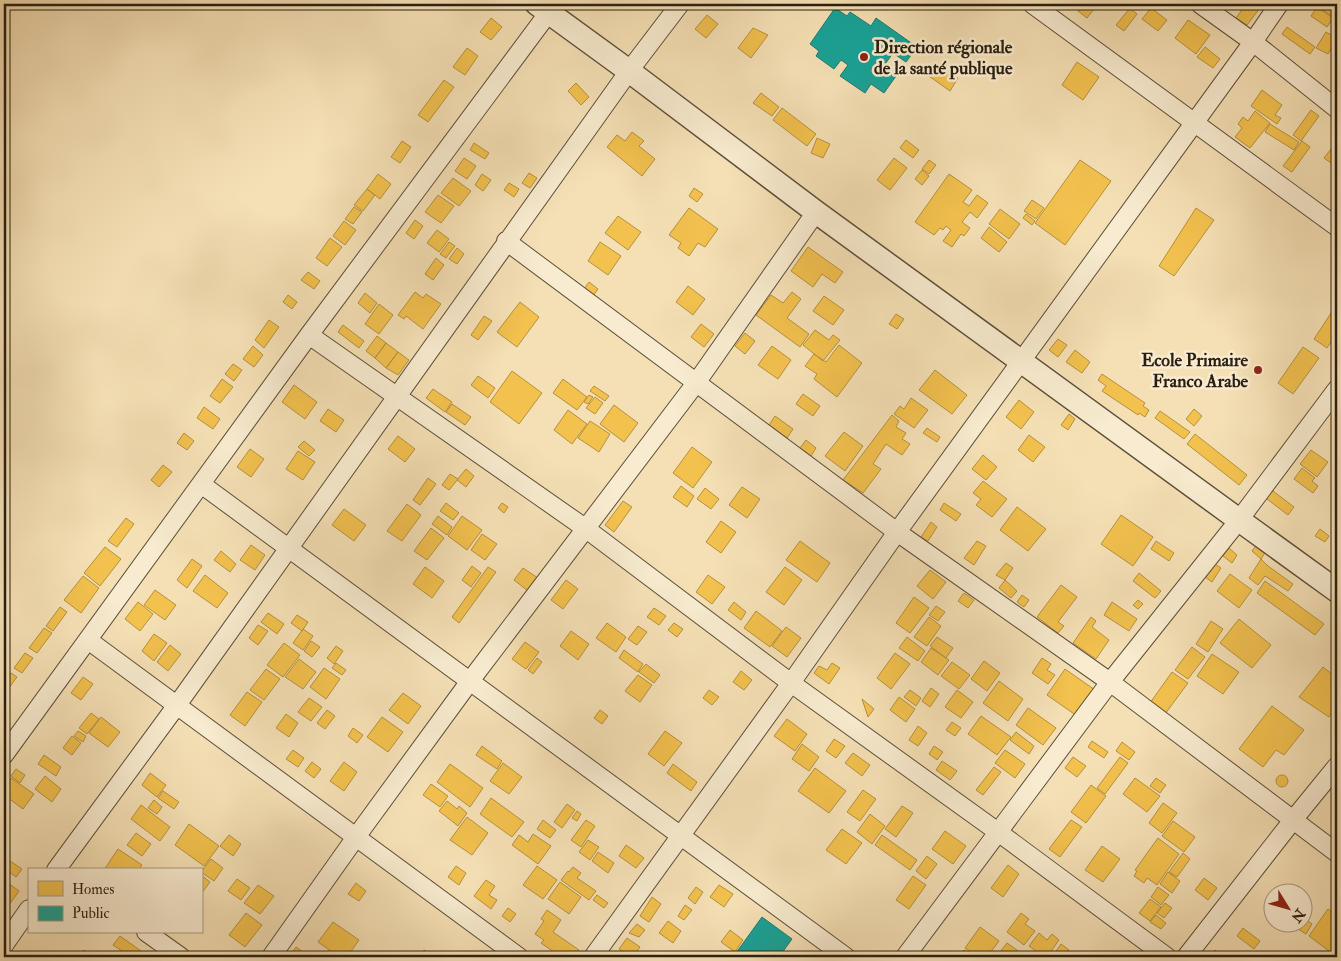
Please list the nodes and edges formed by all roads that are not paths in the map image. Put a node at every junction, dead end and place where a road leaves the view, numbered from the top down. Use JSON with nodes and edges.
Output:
{"nodes":[{"id":1,"x":680,"y":4,"type":"edge"},
{"id":2,"x":1032,"y":4,"type":"edge"},
{"id":3,"x":1200,"y":4,"type":"edge"},
{"id":4,"x":1279,"y":4,"type":"edge"},
{"id":5,"x":547,"y":7,"type":"edge"},
{"id":6,"x":1253,"y":42,"type":"junction"},
{"id":7,"x":629,"y":71,"type":"junction"},
{"id":8,"x":1335,"y":101,"type":"edge"},
{"id":9,"x":1195,"y":122,"type":"junction"},
{"id":10,"x":816,"y":212,"type":"junction"},
{"id":11,"x":1337,"y":227,"type":"edge"},
{"id":12,"x":506,"y":242,"type":"junction"},
{"id":13,"x":309,"y":335,"type":"junction"},
{"id":14,"x":1021,"y":360,"type":"junction"},
{"id":15,"x":696,"y":383,"type":"junction"},
{"id":16,"x":1337,"y":389,"type":"edge"},
{"id":17,"x":396,"y":396,"type":"junction"},
{"id":18,"x":201,"y":484,"type":"junction"},
{"id":19,"x":1239,"y":520,"type":"junction"},
{"id":20,"x":585,"y":528,"type":"junction"},
{"id":21,"x":897,"y":532,"type":"junction"},
{"id":22,"x":288,"y":548,"type":"junction"},
{"id":23,"x":1337,"y":591,"type":"edge"},
{"id":24,"x":88,"y":640,"type":"junction"},
{"id":25,"x":470,"y":681,"type":"junction"},
{"id":26,"x":1110,"y":682,"type":"junction"},
{"id":27,"x":791,"y":683,"type":"junction"},
{"id":28,"x":177,"y":705,"type":"junction"},
{"id":29,"x":4,"y":755,"type":"edge"},
{"id":30,"x":1337,"y":766,"type":"edge"},
{"id":31,"x":1293,"y":820,"type":"junction"},
{"id":32,"x":998,"y":832,"type":"junction"},
{"id":33,"x":680,"y":836,"type":"junction"},
{"id":34,"x":356,"y":837,"type":"junction"},
{"id":35,"x":1337,"y":853,"type":"edge"},
{"id":36,"x":59,"y":868,"type":"edge"},
{"id":37,"x":28,"y":910,"type":"edge"},
{"id":38,"x":149,"y":934,"type":"edge"},
{"id":39,"x":4,"y":945,"type":"edge"},
{"id":40,"x":181,"y":957,"type":"edge"},
{"id":41,"x":271,"y":957,"type":"edge"},
{"id":42,"x":519,"y":957,"type":"edge"},
{"id":43,"x":593,"y":957,"type":"edge"},
{"id":44,"x":846,"y":957,"type":"edge"},
{"id":45,"x":905,"y":957,"type":"edge"},
{"id":46,"x":1167,"y":957,"type":"edge"},
{"id":47,"x":1186,"y":957,"type":"edge"}],
"edges":[{"from":1,"to":7,"type":"street"},
{"from":2,"to":9,"type":"street"},
{"from":3,"to":6,"type":"street"},
{"from":4,"to":6,"type":"street"},
{"from":5,"to":7,"type":"street"},
{"from":5,"to":13,"type":"street"},
{"from":6,"to":8,"type":"street"},
{"from":6,"to":9,"type":"street"},
{"from":7,"to":10,"type":"street"},
{"from":7,"to":12,"type":"street"},
{"from":9,"to":11,"type":"street"},
{"from":9,"to":14,"type":"street"},
{"from":10,"to":14,"type":"street"},
{"from":10,"to":15,"type":"street"},
{"from":12,"to":15,"type":"street"},
{"from":12,"to":17,"type":"street"},
{"from":13,"to":17,"type":"street"},
{"from":13,"to":18,"type":"street"},
{"from":14,"to":19,"type":"street"},
{"from":14,"to":21,"type":"street"},
{"from":15,"to":20,"type":"street"},
{"from":15,"to":21,"type":"street"},
{"from":16,"to":19,"type":"street"},
{"from":17,"to":20,"type":"street"},
{"from":17,"to":22,"type":"street"},
{"from":18,"to":22,"type":"street"},
{"from":18,"to":24,"type":"street"},
{"from":19,"to":23,"type":"street"},
{"from":19,"to":26,"type":"street"},
{"from":20,"to":25,"type":"street"},
{"from":20,"to":27,"type":"street"},
{"from":21,"to":26,"type":"street"},
{"from":21,"to":27,"type":"street"},
{"from":22,"to":25,"type":"street"},
{"from":22,"to":28,"type":"street"},
{"from":24,"to":28,"type":"street"},
{"from":24,"to":29,"type":"street"},
{"from":25,"to":33,"type":"street"},
{"from":25,"to":34,"type":"street"},
{"from":26,"to":31,"type":"street"},
{"from":26,"to":32,"type":"street"},
{"from":27,"to":32,"type":"street"},
{"from":27,"to":33,"type":"street"},
{"from":28,"to":34,"type":"street"},
{"from":28,"to":36,"type":"street"},
{"from":30,"to":31,"type":"street"},
{"from":31,"to":35,"type":"street"},
{"from":31,"to":47,"type":"street"},
{"from":32,"to":45,"type":"street"},
{"from":32,"to":46,"type":"street"},
{"from":33,"to":43,"type":"street"},
{"from":33,"to":44,"type":"street"},
{"from":34,"to":41,"type":"street"},
{"from":34,"to":42,"type":"street"},
{"from":37,"to":39,"type":"street"},
{"from":38,"to":40,"type":"street"}]}
